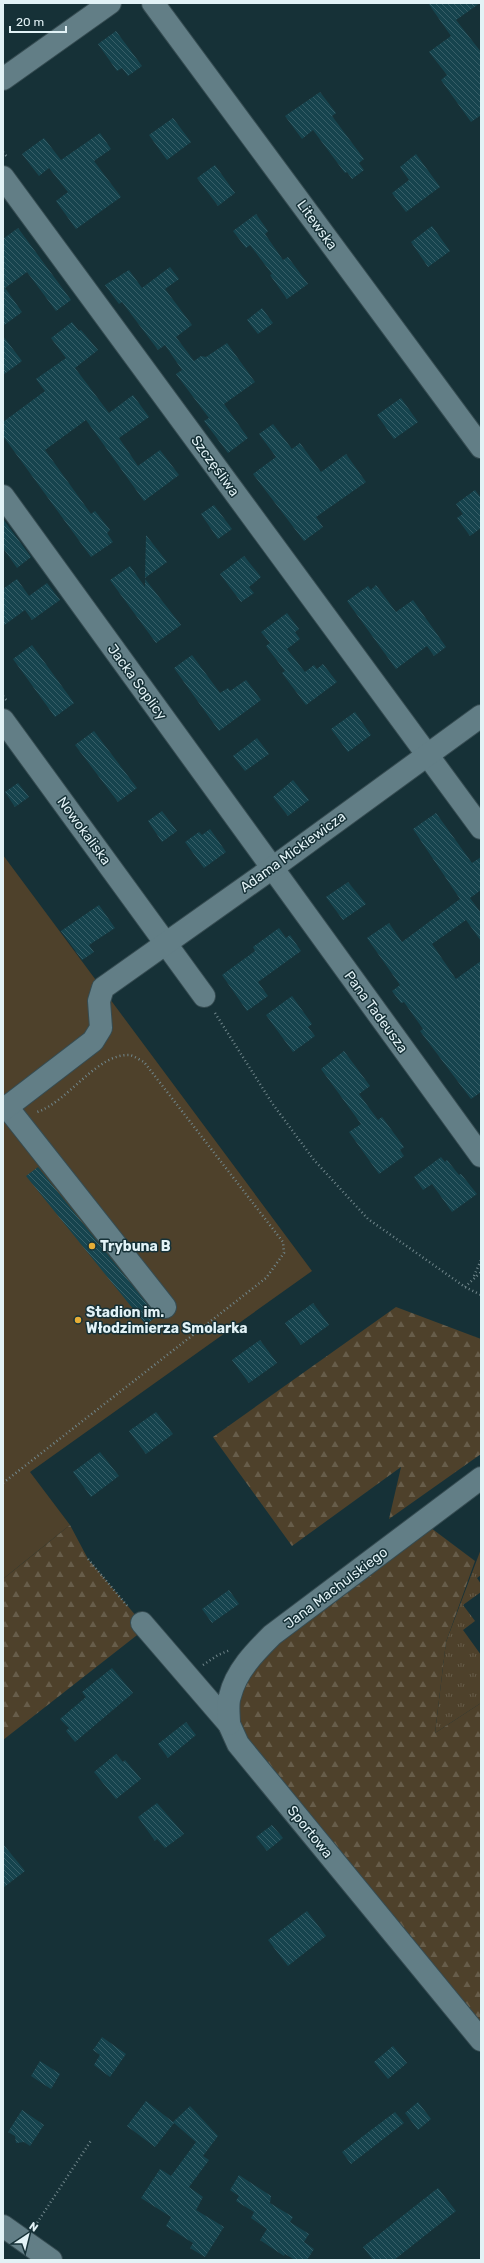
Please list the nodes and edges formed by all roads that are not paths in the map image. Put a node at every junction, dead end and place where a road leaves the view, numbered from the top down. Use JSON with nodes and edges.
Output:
{"nodes":[{"id":1,"x":110,"y":3,"type":"edge"},
{"id":2,"x":153,"y":3,"type":"edge"},
{"id":3,"x":3,"y":79,"type":"edge"},
{"id":4,"x":3,"y":177,"type":"edge"},
{"id":5,"x":481,"y":447,"type":"edge"},
{"id":6,"x":3,"y":496,"type":"edge"},
{"id":7,"x":481,"y":716,"type":"edge"},
{"id":8,"x":3,"y":720,"type":"edge"},
{"id":9,"x":426,"y":755,"type":"junction"},
{"id":10,"x":481,"y":828,"type":"edge"},
{"id":11,"x":272,"y":869,"type":"junction"},
{"id":12,"x":166,"y":943,"type":"junction"},
{"id":13,"x":204,"y":996,"type":"road end"},
{"id":14,"x":8,"y":1111,"type":"edge"},
{"id":15,"x":481,"y":1156,"type":"edge"},
{"id":16,"x":165,"y":1307,"type":"dead end"},
{"id":17,"x":481,"y":1478,"type":"edge"},
{"id":18,"x":142,"y":1623,"type":"road end"},
{"id":19,"x":229,"y":1724,"type":"junction"},
{"id":20,"x":481,"y":2040,"type":"edge"},
{"id":21,"x":3,"y":2226,"type":"edge"},
{"id":22,"x":51,"y":2260,"type":"edge"}],
"edges":[{"from":1,"to":3,"type":"street"},
{"from":2,"to":5,"type":"street","name":"Litewska"},
{"from":4,"to":9,"type":"street","name":"Szczęśliwa"},
{"from":6,"to":11,"type":"street","name":"Jacka Soplicy"},
{"from":7,"to":9,"type":"street","name":"Adama Mickiewicza"},
{"from":8,"to":12,"type":"street","name":"Nowokaliska"},
{"from":9,"to":10,"type":"street","name":"Szczęśliwa"},
{"from":9,"to":11,"type":"street","name":"Adama Mickiewicza"},
{"from":11,"to":12,"type":"street","name":"Adama Mickiewicza"},
{"from":11,"to":15,"type":"street","name":"Pana Tadeusza"},
{"from":12,"to":13,"type":"street","name":"Nowokaliska"},
{"from":12,"to":14,"type":"street","name":"Adama Mickiewicza"},
{"from":14,"to":16,"type":"street"},
{"from":17,"to":19,"type":"street","name":"Jana Machulskiego"},
{"from":18,"to":19,"type":"street","name":"Sportowa"},
{"from":19,"to":20,"type":"street","name":"Sportowa"},
{"from":21,"to":22,"type":"street"}]}
